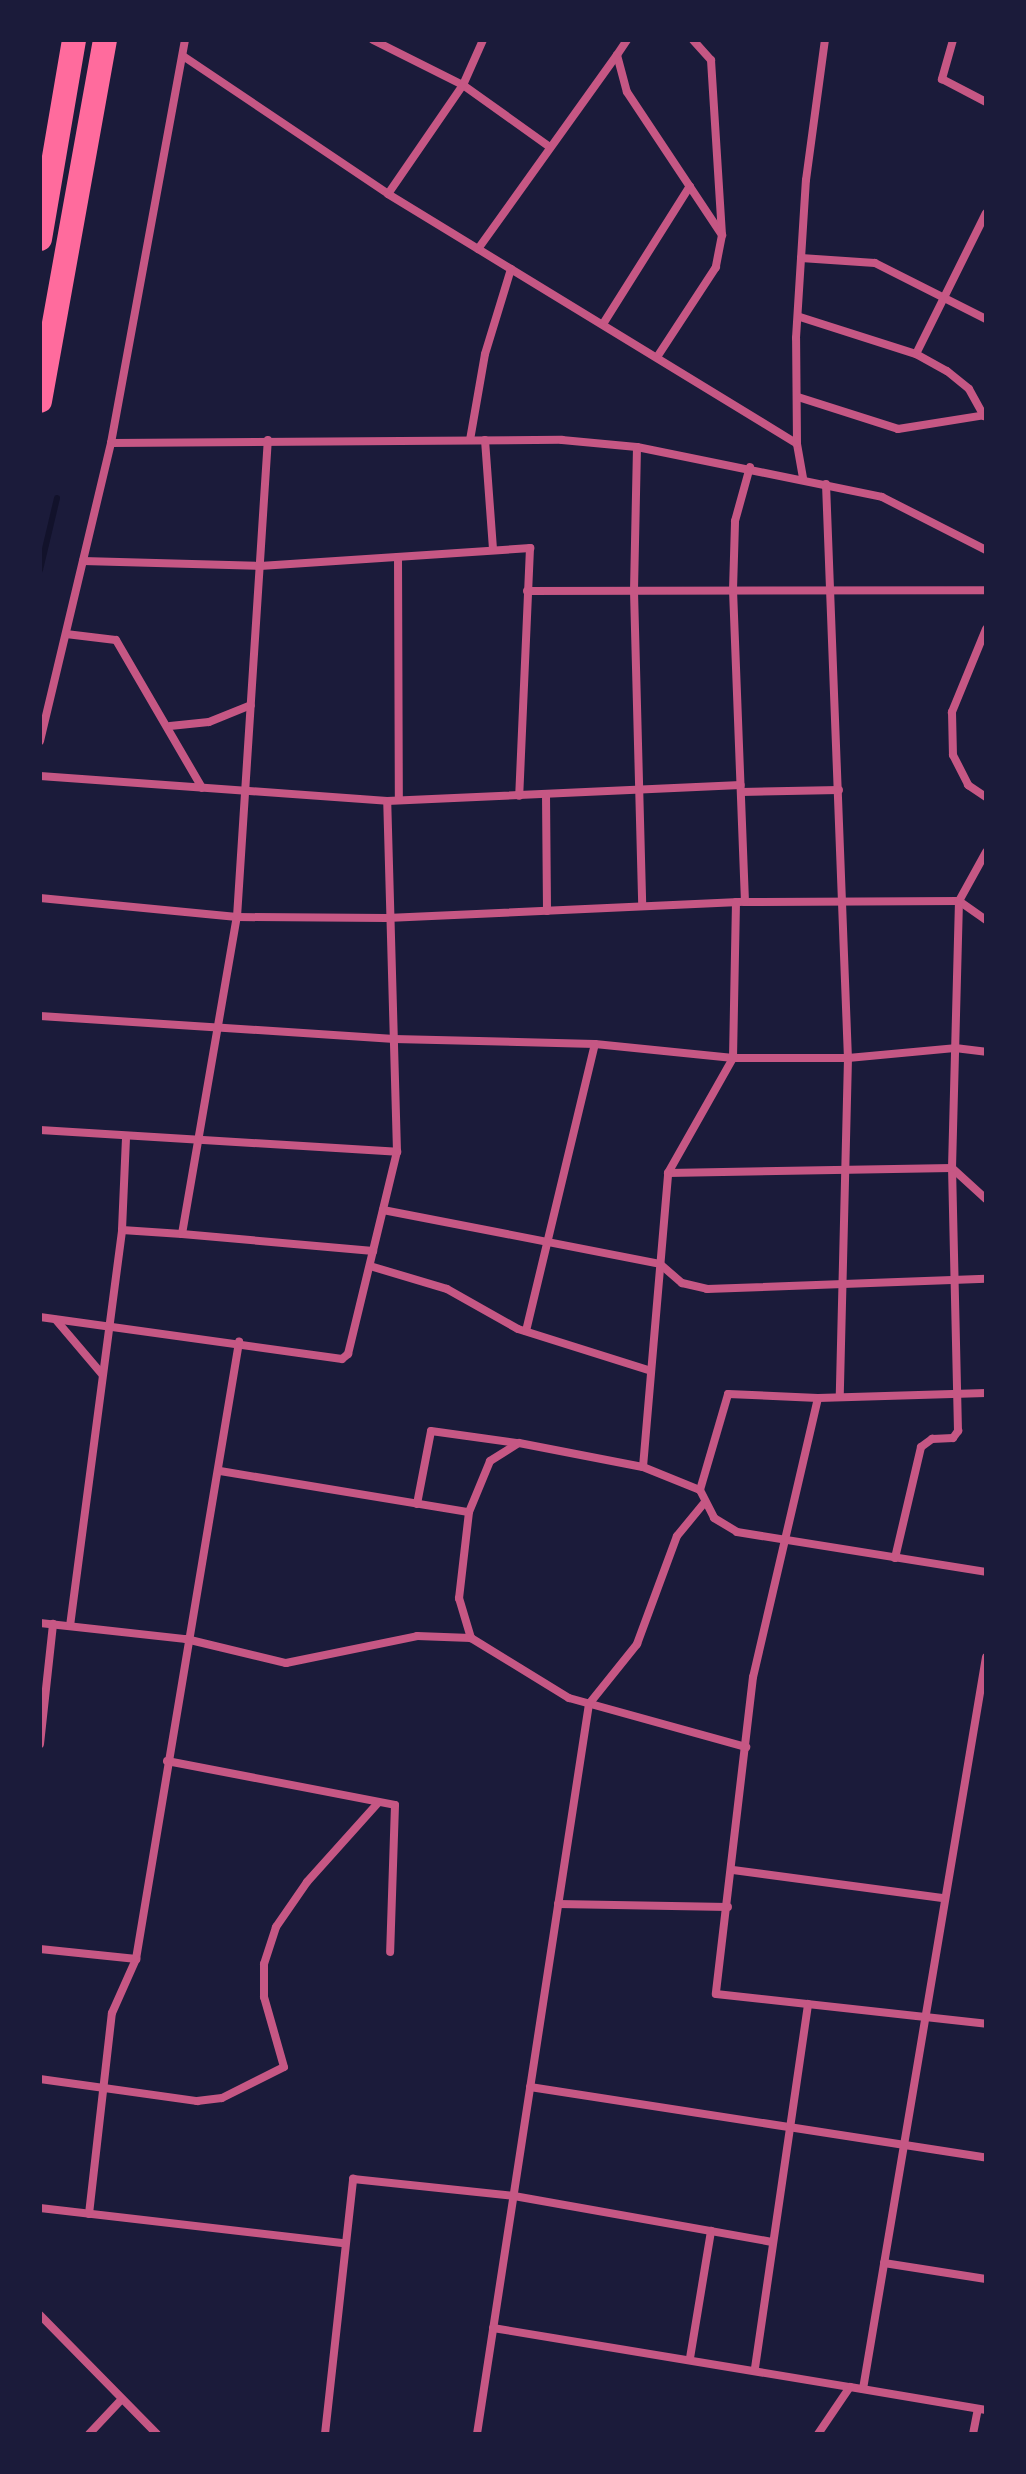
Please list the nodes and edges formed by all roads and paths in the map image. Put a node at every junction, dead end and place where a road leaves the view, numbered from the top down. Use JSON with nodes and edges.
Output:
{"nodes":[{"id":1,"x":74,"y":40,"type":"edge"},
{"id":2,"x":105,"y":40,"type":"edge"},
{"id":3,"x":185,"y":40,"type":"edge"},
{"id":4,"x":373,"y":40,"type":"edge"},
{"id":5,"x":483,"y":40,"type":"edge"},
{"id":6,"x":627,"y":40,"type":"edge"},
{"id":7,"x":693,"y":40,"type":"edge"},
{"id":8,"x":825,"y":40,"type":"edge"},
{"id":9,"x":953,"y":40,"type":"edge"},
{"id":10,"x":617,"y":55,"type":"junction"},
{"id":11,"x":183,"y":56,"type":"junction"},
{"id":12,"x":463,"y":85,"type":"junction"},
{"id":13,"x":986,"y":102,"type":"edge"},
{"id":14,"x":550,"y":147,"type":"junction"},
{"id":15,"x":690,"y":186,"type":"junction"},
{"id":16,"x":388,"y":194,"type":"junction"},
{"id":17,"x":986,"y":213,"type":"edge"},
{"id":18,"x":722,"y":235,"type":"junction"},
{"id":19,"x":40,"y":239,"type":"edge"},
{"id":20,"x":478,"y":249,"type":"junction"},
{"id":21,"x":801,"y":258,"type":"junction"},
{"id":22,"x":511,"y":269,"type":"junction"},
{"id":23,"x":944,"y":298,"type":"junction"},
{"id":24,"x":800,"y":317,"type":"junction"},
{"id":25,"x":986,"y":319,"type":"edge"},
{"id":26,"x":603,"y":324,"type":"junction"},
{"id":27,"x":916,"y":354,"type":"junction"},
{"id":28,"x":657,"y":357,"type":"junction"},
{"id":29,"x":798,"y":397,"type":"junction"},
{"id":30,"x":40,"y":401,"type":"edge"},
{"id":31,"x":985,"y":416,"type":"edge"},
{"id":32,"x":268,"y":440,"type":"junction"},
{"id":33,"x":470,"y":440,"type":"junction"},
{"id":34,"x":485,"y":440,"type":"junction"},
{"id":35,"x":111,"y":443,"type":"junction"},
{"id":36,"x":797,"y":444,"type":"junction"},
{"id":37,"x":637,"y":447,"type":"junction"},
{"id":38,"x":750,"y":467,"type":"junction"},
{"id":39,"x":803,"y":478,"type":"junction"},
{"id":40,"x":826,"y":484,"type":"junction"},
{"id":41,"x":493,"y":550,"type":"junction"},
{"id":42,"x":986,"y":550,"type":"edge"},
{"id":43,"x":398,"y":557,"type":"junction"},
{"id":44,"x":83,"y":561,"type":"junction"},
{"id":45,"x":260,"y":566,"type":"junction"},
{"id":46,"x":733,"y":590,"type":"junction"},
{"id":47,"x":830,"y":590,"type":"junction"},
{"id":48,"x":986,"y":590,"type":"edge"},
{"id":49,"x":527,"y":591,"type":"junction"},
{"id":50,"x":634,"y":591,"type":"junction"},
{"id":51,"x":986,"y":629,"type":"edge"},
{"id":52,"x":66,"y":634,"type":"junction"},
{"id":53,"x":251,"y":705,"type":"junction"},
{"id":54,"x":170,"y":726,"type":"junction"},
{"id":55,"x":40,"y":741,"type":"edge"},
{"id":56,"x":40,"y":776,"type":"edge"},
{"id":57,"x":202,"y":788,"type":"junction"},
{"id":58,"x":741,"y":788,"type":"junction"},
{"id":59,"x":639,"y":790,"type":"junction"},
{"id":60,"x":839,"y":790,"type":"junction"},
{"id":61,"x":245,"y":791,"type":"junction"},
{"id":62,"x":546,"y":795,"type":"junction"},
{"id":63,"x":519,"y":796,"type":"junction"},
{"id":64,"x":986,"y":797,"type":"edge"},
{"id":65,"x":399,"y":800,"type":"junction"},
{"id":66,"x":387,"y":801,"type":"junction"},
{"id":67,"x":986,"y":852,"type":"edge"},
{"id":68,"x":40,"y":898,"type":"edge"},
{"id":69,"x":843,"y":901,"type":"junction"},
{"id":70,"x":959,"y":901,"type":"junction"},
{"id":71,"x":741,"y":902,"type":"junction"},
{"id":72,"x":642,"y":906,"type":"junction"},
{"id":73,"x":547,"y":911,"type":"junction"},
{"id":74,"x":237,"y":917,"type":"junction"},
{"id":75,"x":387,"y":918,"type":"junction"},
{"id":76,"x":986,"y":920,"type":"edge"},
{"id":77,"x":40,"y":1016,"type":"edge"},
{"id":78,"x":220,"y":1029,"type":"junction"},
{"id":79,"x":394,"y":1039,"type":"junction"},
{"id":80,"x":595,"y":1044,"type":"junction"},
{"id":81,"x":955,"y":1048,"type":"junction"},
{"id":82,"x":986,"y":1052,"type":"edge"},
{"id":83,"x":733,"y":1058,"type":"junction"},
{"id":84,"x":848,"y":1058,"type":"junction"},
{"id":85,"x":40,"y":1130,"type":"edge"},
{"id":86,"x":126,"y":1138,"type":"junction"},
{"id":87,"x":196,"y":1143,"type":"junction"},
{"id":88,"x":397,"y":1152,"type":"junction"},
{"id":89,"x":952,"y":1168,"type":"junction"},
{"id":90,"x":846,"y":1172,"type":"junction"},
{"id":91,"x":668,"y":1173,"type":"junction"},
{"id":92,"x":986,"y":1199,"type":"edge"},
{"id":93,"x":383,"y":1210,"type":"junction"},
{"id":94,"x":122,"y":1230,"type":"junction"},
{"id":95,"x":182,"y":1234,"type":"junction"},
{"id":96,"x":546,"y":1241,"type":"junction"},
{"id":97,"x":373,"y":1251,"type":"junction"},
{"id":98,"x":660,"y":1264,"type":"junction"},
{"id":99,"x":370,"y":1266,"type":"junction"},
{"id":100,"x":953,"y":1279,"type":"junction"},
{"id":101,"x":986,"y":1279,"type":"edge"},
{"id":102,"x":843,"y":1280,"type":"junction"},
{"id":103,"x":40,"y":1317,"type":"edge"},
{"id":104,"x":56,"y":1319,"type":"junction"},
{"id":105,"x":108,"y":1328,"type":"junction"},
{"id":106,"x":526,"y":1331,"type":"junction"},
{"id":107,"x":239,"y":1342,"type":"junction"},
{"id":108,"x":651,"y":1371,"type":"junction"},
{"id":109,"x":102,"y":1374,"type":"junction"},
{"id":110,"x":956,"y":1392,"type":"junction"},
{"id":111,"x":986,"y":1393,"type":"edge"},
{"id":112,"x":840,"y":1397,"type":"junction"},
{"id":113,"x":818,"y":1398,"type":"junction"},
{"id":114,"x":519,"y":1443,"type":"junction"},
{"id":115,"x":643,"y":1467,"type":"junction"},
{"id":116,"x":220,"y":1471,"type":"junction"},
{"id":117,"x":700,"y":1490,"type":"junction"},
{"id":118,"x":705,"y":1502,"type":"junction"},
{"id":119,"x":417,"y":1504,"type":"junction"},
{"id":120,"x":469,"y":1512,"type":"junction"},
{"id":121,"x":785,"y":1540,"type":"junction"},
{"id":122,"x":895,"y":1558,"type":"junction"},
{"id":123,"x":986,"y":1572,"type":"edge"},
{"id":124,"x":40,"y":1623,"type":"edge"},
{"id":125,"x":53,"y":1624,"type":"junction"},
{"id":126,"x":70,"y":1626,"type":"junction"},
{"id":127,"x":471,"y":1638,"type":"junction"},
{"id":128,"x":186,"y":1639,"type":"junction"},
{"id":129,"x":986,"y":1657,"type":"edge"},
{"id":130,"x":978,"y":1687,"type":"junction"},
{"id":131,"x":986,"y":1700,"type":"edge"},
{"id":132,"x":589,"y":1704,"type":"junction"},
{"id":133,"x":40,"y":1744,"type":"edge"},
{"id":134,"x":746,"y":1747,"type":"junction"},
{"id":135,"x":167,"y":1761,"type":"junction"},
{"id":136,"x":378,"y":1803,"type":"junction"},
{"id":137,"x":733,"y":1870,"type":"junction"},
{"id":138,"x":944,"y":1898,"type":"junction"},
{"id":139,"x":558,"y":1904,"type":"junction"},
{"id":140,"x":728,"y":1907,"type":"junction"},
{"id":141,"x":40,"y":1949,"type":"edge"},
{"id":142,"x":390,"y":1952,"type":"dead end"},
{"id":143,"x":136,"y":1959,"type":"junction"},
{"id":144,"x":808,"y":2004,"type":"junction"},
{"id":145,"x":925,"y":2015,"type":"junction"},
{"id":146,"x":986,"y":2024,"type":"edge"},
{"id":147,"x":40,"y":2079,"type":"edge"},
{"id":148,"x":530,"y":2087,"type":"junction"},
{"id":149,"x":104,"y":2088,"type":"junction"},
{"id":150,"x":790,"y":2127,"type":"junction"},
{"id":151,"x":903,"y":2146,"type":"junction"},
{"id":152,"x":986,"y":2158,"type":"edge"},
{"id":153,"x":514,"y":2196,"type":"junction"},
{"id":154,"x":40,"y":2208,"type":"edge"},
{"id":155,"x":89,"y":2214,"type":"junction"},
{"id":156,"x":711,"y":2231,"type":"junction"},
{"id":157,"x":772,"y":2242,"type":"junction"},
{"id":158,"x":344,"y":2243,"type":"junction"},
{"id":159,"x":884,"y":2263,"type":"junction"},
{"id":160,"x":986,"y":2279,"type":"edge"},
{"id":161,"x":40,"y":2315,"type":"edge"},
{"id":162,"x":493,"y":2328,"type":"junction"},
{"id":163,"x":690,"y":2358,"type":"junction"},
{"id":164,"x":755,"y":2368,"type":"junction"},
{"id":165,"x":850,"y":2387,"type":"junction"},
{"id":166,"x":863,"y":2389,"type":"junction"},
{"id":167,"x":120,"y":2401,"type":"junction"},
{"id":168,"x":982,"y":2410,"type":"edge"},
{"id":169,"x":89,"y":2434,"type":"edge"},
{"id":170,"x":157,"y":2434,"type":"edge"},
{"id":171,"x":325,"y":2434,"type":"edge"},
{"id":172,"x":477,"y":2434,"type":"edge"},
{"id":173,"x":818,"y":2434,"type":"edge"},
{"id":174,"x":973,"y":2434,"type":"edge"}],
"edges":[{"from":1,"to":19,"type":"highway"},
{"from":2,"to":30,"type":"highway"},
{"from":3,"to":11,"type":"street"},
{"from":4,"to":12,"type":"street"},
{"from":5,"to":12,"type":"street"},
{"from":6,"to":10,"type":"street"},
{"from":7,"to":18,"type":"street"},
{"from":8,"to":21,"type":"street"},
{"from":9,"to":13,"type":"street"},
{"from":10,"to":14,"type":"street"},
{"from":10,"to":15,"type":"street"},
{"from":11,"to":16,"type":"street"},
{"from":11,"to":35,"type":"street"},
{"from":12,"to":14,"type":"street"},
{"from":12,"to":16,"type":"street"},
{"from":14,"to":20,"type":"street"},
{"from":15,"to":18,"type":"street"},
{"from":15,"to":26,"type":"street"},
{"from":16,"to":20,"type":"street"},
{"from":17,"to":23,"type":"street"},
{"from":18,"to":28,"type":"street"},
{"from":20,"to":22,"type":"street"},
{"from":21,"to":23,"type":"street"},
{"from":21,"to":24,"type":"street"},
{"from":22,"to":26,"type":"street"},
{"from":22,"to":33,"type":"street"},
{"from":23,"to":25,"type":"street"},
{"from":23,"to":27,"type":"street"},
{"from":24,"to":27,"type":"street"},
{"from":24,"to":29,"type":"street"},
{"from":26,"to":28,"type":"street"},
{"from":27,"to":31,"type":"street"},
{"from":28,"to":36,"type":"street"},
{"from":29,"to":31,"type":"street"},
{"from":29,"to":36,"type":"street"},
{"from":32,"to":33,"type":"street"},
{"from":32,"to":35,"type":"street"},
{"from":32,"to":45,"type":"street"},
{"from":33,"to":34,"type":"street"},
{"from":34,"to":37,"type":"street"},
{"from":34,"to":41,"type":"street"},
{"from":35,"to":44,"type":"street"},
{"from":36,"to":39,"type":"street"},
{"from":37,"to":38,"type":"street"},
{"from":37,"to":50,"type":"street"},
{"from":38,"to":39,"type":"street"},
{"from":38,"to":46,"type":"street"},
{"from":39,"to":40,"type":"street"},
{"from":40,"to":42,"type":"street"},
{"from":40,"to":47,"type":"street"},
{"from":41,"to":43,"type":"street"},
{"from":41,"to":49,"type":"street"},
{"from":43,"to":45,"type":"street"},
{"from":43,"to":65,"type":"street"},
{"from":44,"to":45,"type":"street"},
{"from":44,"to":52,"type":"street"},
{"from":45,"to":53,"type":"street"},
{"from":46,"to":47,"type":"street"},
{"from":46,"to":50,"type":"street"},
{"from":46,"to":58,"type":"street"},
{"from":47,"to":48,"type":"street"},
{"from":47,"to":60,"type":"street"},
{"from":49,"to":50,"type":"street"},
{"from":49,"to":63,"type":"street"},
{"from":50,"to":59,"type":"street"},
{"from":51,"to":64,"type":"street"},
{"from":52,"to":54,"type":"street"},
{"from":52,"to":55,"type":"street"},
{"from":53,"to":54,"type":"street"},
{"from":53,"to":61,"type":"street"},
{"from":54,"to":57,"type":"street"},
{"from":56,"to":57,"type":"street"},
{"from":57,"to":61,"type":"street"},
{"from":58,"to":59,"type":"street"},
{"from":58,"to":60,"type":"street"},
{"from":58,"to":71,"type":"street"},
{"from":59,"to":62,"type":"street"},
{"from":59,"to":72,"type":"street"},
{"from":60,"to":69,"type":"street"},
{"from":61,"to":66,"type":"street"},
{"from":61,"to":74,"type":"street"},
{"from":62,"to":63,"type":"street"},
{"from":62,"to":73,"type":"street"},
{"from":63,"to":65,"type":"street"},
{"from":65,"to":66,"type":"street"},
{"from":66,"to":75,"type":"street"},
{"from":67,"to":70,"type":"street"},
{"from":68,"to":74,"type":"street"},
{"from":69,"to":70,"type":"street"},
{"from":69,"to":71,"type":"street"},
{"from":69,"to":84,"type":"street"},
{"from":70,"to":76,"type":"street"},
{"from":70,"to":81,"type":"street"},
{"from":71,"to":72,"type":"street"},
{"from":71,"to":83,"type":"street"},
{"from":72,"to":73,"type":"street"},
{"from":73,"to":75,"type":"street"},
{"from":74,"to":75,"type":"street"},
{"from":74,"to":78,"type":"street"},
{"from":75,"to":79,"type":"street"},
{"from":77,"to":78,"type":"street"},
{"from":78,"to":79,"type":"street"},
{"from":78,"to":87,"type":"street"},
{"from":79,"to":80,"type":"street"},
{"from":79,"to":88,"type":"street"},
{"from":80,"to":83,"type":"street"},
{"from":80,"to":96,"type":"street"},
{"from":81,"to":82,"type":"street"},
{"from":81,"to":84,"type":"street"},
{"from":81,"to":89,"type":"street"},
{"from":83,"to":84,"type":"street"},
{"from":83,"to":91,"type":"street"},
{"from":84,"to":90,"type":"street"},
{"from":85,"to":86,"type":"street"},
{"from":86,"to":87,"type":"street"},
{"from":86,"to":94,"type":"street"},
{"from":87,"to":88,"type":"street"},
{"from":87,"to":95,"type":"street"},
{"from":88,"to":93,"type":"street"},
{"from":89,"to":90,"type":"street"},
{"from":89,"to":92,"type":"street"},
{"from":89,"to":100,"type":"street"},
{"from":90,"to":91,"type":"street"},
{"from":90,"to":102,"type":"street"},
{"from":91,"to":98,"type":"street"},
{"from":93,"to":96,"type":"street"},
{"from":93,"to":97,"type":"street"},
{"from":94,"to":95,"type":"street"},
{"from":94,"to":105,"type":"street"},
{"from":95,"to":97,"type":"street"},
{"from":96,"to":98,"type":"street"},
{"from":96,"to":106,"type":"street"},
{"from":97,"to":99,"type":"street"},
{"from":98,"to":102,"type":"street"},
{"from":98,"to":108,"type":"street"},
{"from":99,"to":106,"type":"street"},
{"from":99,"to":107,"type":"street"},
{"from":100,"to":101,"type":"street"},
{"from":100,"to":102,"type":"street"},
{"from":100,"to":110,"type":"street"},
{"from":102,"to":112,"type":"street"},
{"from":103,"to":104,"type":"street"},
{"from":104,"to":105,"type":"street"},
{"from":104,"to":109,"type":"street"},
{"from":105,"to":107,"type":"street"},
{"from":105,"to":109,"type":"street"},
{"from":106,"to":108,"type":"street"},
{"from":107,"to":116,"type":"street"},
{"from":108,"to":115,"type":"street"},
{"from":109,"to":126,"type":"street"},
{"from":110,"to":111,"type":"street"},
{"from":110,"to":112,"type":"street"},
{"from":110,"to":122,"type":"street"},
{"from":112,"to":113,"type":"street"},
{"from":113,"to":117,"type":"street"},
{"from":113,"to":121,"type":"street"},
{"from":114,"to":115,"type":"street"},
{"from":114,"to":119,"type":"street"},
{"from":114,"to":120,"type":"street"},
{"from":115,"to":117,"type":"street"},
{"from":116,"to":119,"type":"street"},
{"from":116,"to":128,"type":"street"},
{"from":117,"to":118,"type":"street"},
{"from":118,"to":121,"type":"street"},
{"from":118,"to":132,"type":"street"},
{"from":119,"to":120,"type":"street"},
{"from":120,"to":127,"type":"street"},
{"from":121,"to":122,"type":"street"},
{"from":121,"to":134,"type":"street"},
{"from":122,"to":123,"type":"street"},
{"from":124,"to":125,"type":"street"},
{"from":125,"to":126,"type":"street"},
{"from":125,"to":133,"type":"street"},
{"from":126,"to":128,"type":"street"},
{"from":127,"to":128,"type":"street"},
{"from":127,"to":132,"type":"street"},
{"from":128,"to":135,"type":"street"},
{"from":129,"to":130,"type":"street"},
{"from":130,"to":131,"type":"street"},
{"from":130,"to":138,"type":"street"},
{"from":132,"to":134,"type":"street"},
{"from":132,"to":139,"type":"street"},
{"from":134,"to":137,"type":"street"},
{"from":135,"to":136,"type":"street"},
{"from":135,"to":143,"type":"street"},
{"from":136,"to":142,"type":"street"},
{"from":136,"to":149,"type":"street"},
{"from":137,"to":138,"type":"street"},
{"from":137,"to":140,"type":"street"},
{"from":138,"to":145,"type":"street"},
{"from":139,"to":140,"type":"street"},
{"from":139,"to":148,"type":"street"},
{"from":140,"to":144,"type":"street"},
{"from":141,"to":143,"type":"street"},
{"from":143,"to":149,"type":"street"},
{"from":144,"to":145,"type":"street"},
{"from":144,"to":150,"type":"street"},
{"from":145,"to":146,"type":"street"},
{"from":145,"to":151,"type":"street"},
{"from":147,"to":149,"type":"street"},
{"from":148,"to":150,"type":"street"},
{"from":148,"to":153,"type":"street"},
{"from":149,"to":155,"type":"street"},
{"from":150,"to":151,"type":"street"},
{"from":150,"to":157,"type":"street"},
{"from":151,"to":152,"type":"street"},
{"from":151,"to":159,"type":"street"},
{"from":153,"to":156,"type":"street"},
{"from":153,"to":158,"type":"street"},
{"from":153,"to":162,"type":"street"},
{"from":154,"to":155,"type":"street"},
{"from":155,"to":158,"type":"street"},
{"from":156,"to":157,"type":"street"},
{"from":156,"to":163,"type":"street"},
{"from":157,"to":164,"type":"street"},
{"from":158,"to":171,"type":"street"},
{"from":159,"to":160,"type":"street"},
{"from":159,"to":166,"type":"street"},
{"from":161,"to":167,"type":"street"},
{"from":162,"to":163,"type":"street"},
{"from":162,"to":172,"type":"street"},
{"from":163,"to":164,"type":"street"},
{"from":164,"to":165,"type":"street"},
{"from":165,"to":166,"type":"street"},
{"from":165,"to":173,"type":"street"},
{"from":166,"to":168,"type":"street"},
{"from":167,"to":169,"type":"street"},
{"from":167,"to":170,"type":"street"},
{"from":168,"to":174,"type":"street"}]}
